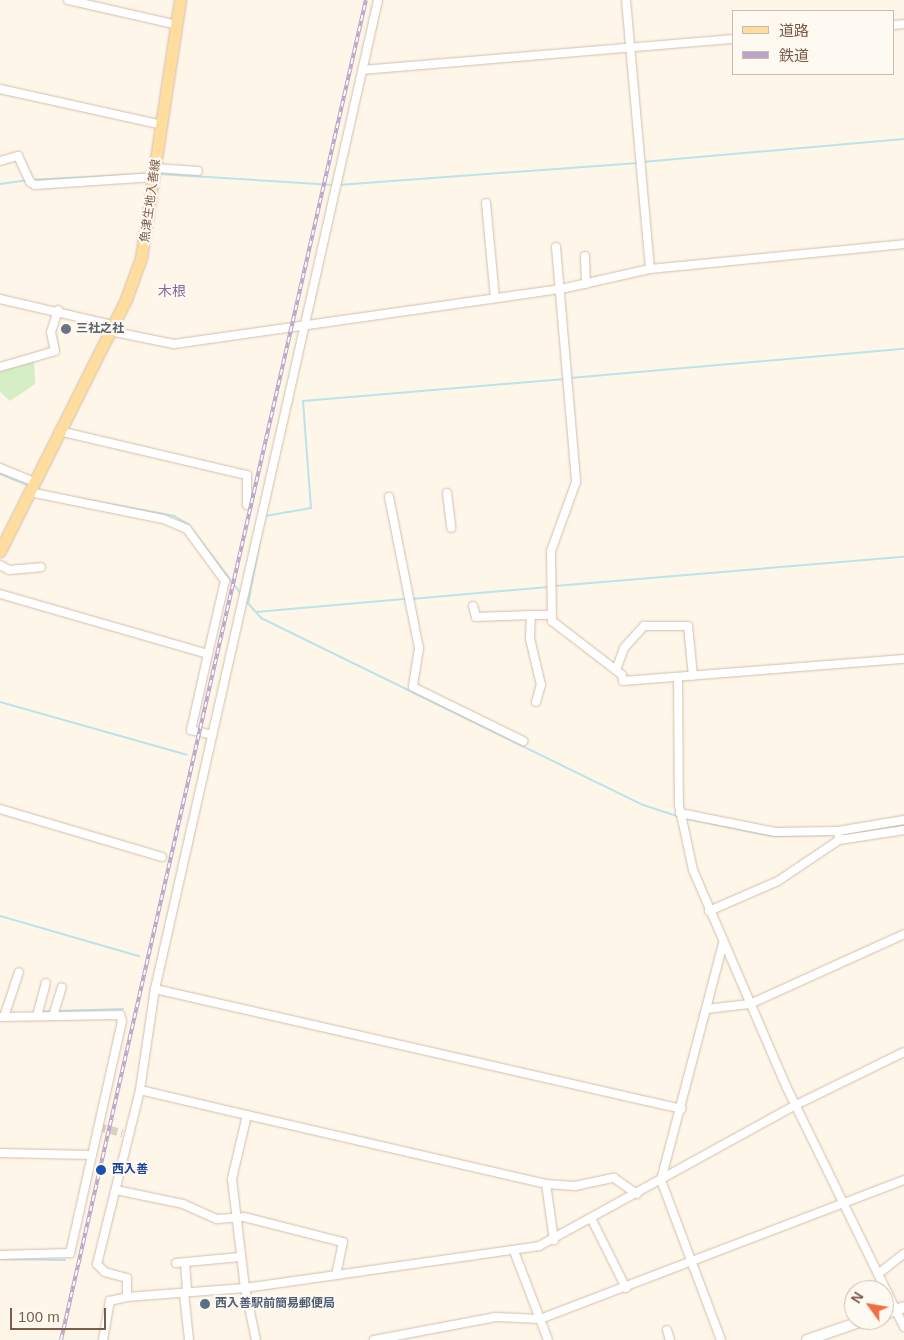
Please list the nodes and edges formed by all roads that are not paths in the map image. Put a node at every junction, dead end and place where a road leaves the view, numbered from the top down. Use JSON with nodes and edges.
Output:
{"nodes":[{"id":1,"x":68,"y":0,"type":"edge"},
{"id":2,"x":180,"y":0,"type":"edge"},
{"id":3,"x":378,"y":0,"type":"edge"},
{"id":4,"x":626,"y":0,"type":"edge"},
{"id":5,"x":174,"y":24,"type":"junction"},
{"id":6,"x":732,"y":39,"type":"edge"},
{"id":7,"x":630,"y":48,"type":"junction"},
{"id":8,"x":362,"y":70,"type":"junction"},
{"id":9,"x":0,"y":89,"type":"edge"},
{"id":10,"x":162,"y":125,"type":"junction"},
{"id":11,"x":0,"y":161,"type":"edge"},
{"id":12,"x":198,"y":171,"type":"dead end"},
{"id":13,"x":156,"y":173,"type":"junction"},
{"id":14,"x":486,"y":203,"type":"dead end"},
{"id":15,"x":904,"y":244,"type":"edge"},
{"id":16,"x":556,"y":247,"type":"dead end"},
{"id":17,"x":585,"y":256,"type":"dead end"},
{"id":18,"x":650,"y":269,"type":"junction"},
{"id":19,"x":586,"y":284,"type":"junction"},
{"id":20,"x":561,"y":289,"type":"junction"},
{"id":21,"x":496,"y":298,"type":"junction"},
{"id":22,"x":0,"y":299,"type":"edge"},
{"id":23,"x":58,"y":310,"type":"junction"},
{"id":24,"x":304,"y":323,"type":"junction"},
{"id":25,"x":111,"y":328,"type":"junction"},
{"id":26,"x":0,"y":367,"type":"edge"},
{"id":27,"x":59,"y":431,"type":"junction"},
{"id":28,"x":0,"y":468,"type":"edge"},
{"id":29,"x":31,"y":487,"type":"junction"},
{"id":30,"x":447,"y":493,"type":"dead end"},
{"id":31,"x":389,"y":497,"type":"dead end"},
{"id":32,"x":247,"y":505,"type":"dead end"},
{"id":33,"x":451,"y":528,"type":"dead end"},
{"id":34,"x":0,"y":551,"type":"edge"},
{"id":35,"x":0,"y":565,"type":"edge"},
{"id":36,"x":42,"y":567,"type":"dead end"},
{"id":37,"x":0,"y":594,"type":"edge"},
{"id":38,"x":473,"y":606,"type":"dead end"},
{"id":39,"x":531,"y":615,"type":"junction"},
{"id":40,"x":550,"y":615,"type":"junction"},
{"id":41,"x":208,"y":654,"type":"junction"},
{"id":42,"x":904,"y":659,"type":"edge"},
{"id":43,"x":616,"y":670,"type":"junction"},
{"id":44,"x":693,"y":676,"type":"junction"},
{"id":45,"x":678,"y":677,"type":"junction"},
{"id":46,"x":536,"y":702,"type":"dead end"},
{"id":47,"x":212,"y":735,"type":"junction"},
{"id":48,"x":523,"y":741,"type":"dead end"},
{"id":49,"x":0,"y":809,"type":"edge"},
{"id":50,"x":680,"y":813,"type":"junction"},
{"id":51,"x":904,"y":820,"type":"edge"},
{"id":52,"x":904,"y":830,"type":"edge"},
{"id":53,"x":838,"y":831,"type":"junction"},
{"id":54,"x":839,"y":840,"type":"junction"},
{"id":55,"x":162,"y":856,"type":"dead end"},
{"id":56,"x":709,"y":910,"type":"junction"},
{"id":57,"x":904,"y":934,"type":"edge"},
{"id":58,"x":723,"y":944,"type":"junction"},
{"id":59,"x":19,"y":972,"type":"dead end"},
{"id":60,"x":46,"y":983,"type":"dead end"},
{"id":61,"x":62,"y":987,"type":"dead end"},
{"id":62,"x":155,"y":989,"type":"junction"},
{"id":63,"x":750,"y":1004,"type":"junction"},
{"id":64,"x":706,"y":1010,"type":"junction"},
{"id":65,"x":37,"y":1016,"type":"junction"},
{"id":66,"x":53,"y":1016,"type":"junction"},
{"id":67,"x":2,"y":1017,"type":"edge"},
{"id":68,"x":904,"y":1052,"type":"edge"},
{"id":69,"x":143,"y":1069,"type":"junction"},
{"id":70,"x":140,"y":1090,"type":"junction"},
{"id":71,"x":796,"y":1105,"type":"junction"},
{"id":72,"x":682,"y":1109,"type":"junction"},
{"id":73,"x":247,"y":1116,"type":"junction"},
{"id":74,"x":0,"y":1153,"type":"edge"},
{"id":75,"x":92,"y":1155,"type":"junction"},
{"id":76,"x":121,"y":1172,"type":"junction"},
{"id":77,"x":661,"y":1180,"type":"junction"},
{"id":78,"x":904,"y":1180,"type":"edge"},
{"id":79,"x":546,"y":1184,"type":"junction"},
{"id":80,"x":116,"y":1190,"type":"junction"},
{"id":81,"x":637,"y":1194,"type":"junction"},
{"id":82,"x":842,"y":1205,"type":"junction"},
{"id":83,"x":235,"y":1217,"type":"junction"},
{"id":84,"x":592,"y":1220,"type":"junction"},
{"id":85,"x":554,"y":1240,"type":"junction"},
{"id":86,"x":514,"y":1251,"type":"junction"},
{"id":87,"x":904,"y":1254,"type":"edge"},
{"id":88,"x":0,"y":1255,"type":"edge"},
{"id":89,"x":240,"y":1258,"type":"junction"},
{"id":90,"x":692,"y":1263,"type":"junction"},
{"id":91,"x":878,"y":1274,"type":"junction"},
{"id":92,"x":336,"y":1275,"type":"junction"},
{"id":93,"x":245,"y":1288,"type":"junction"},
{"id":94,"x":626,"y":1288,"type":"junction"},
{"id":95,"x":185,"y":1293,"type":"junction"},
{"id":96,"x":127,"y":1297,"type":"junction"},
{"id":97,"x":901,"y":1308,"type":"edge"},
{"id":98,"x":540,"y":1319,"type":"junction"},
{"id":99,"x":844,"y":1327,"type":"edge"},
{"id":100,"x":904,"y":1327,"type":"edge"},
{"id":101,"x":667,"y":1330,"type":"dead end"},
{"id":102,"x":103,"y":1340,"type":"edge"},
{"id":103,"x":189,"y":1340,"type":"edge"},
{"id":104,"x":256,"y":1340,"type":"edge"},
{"id":105,"x":374,"y":1340,"type":"edge"},
{"id":106,"x":548,"y":1340,"type":"edge"},
{"id":107,"x":670,"y":1340,"type":"edge"},
{"id":108,"x":721,"y":1340,"type":"edge"},
{"id":109,"x":807,"y":1340,"type":"edge"}],
"edges":[{"from":1,"to":5,"type":"street"},
{"from":2,"to":5,"type":"main road","name":"魚津生地入善線"},
{"from":3,"to":8,"type":"street"},
{"from":4,"to":7,"type":"street"},
{"from":5,"to":10,"type":"main road","name":"魚津生地入善線"},
{"from":6,"to":7,"type":"street"},
{"from":7,"to":8,"type":"street"},
{"from":7,"to":18,"type":"street"},
{"from":8,"to":24,"type":"street"},
{"from":9,"to":10,"type":"street"},
{"from":10,"to":13,"type":"main road","name":"魚津生地入善線"},
{"from":11,"to":13,"type":"street"},
{"from":12,"to":13,"type":"street"},
{"from":13,"to":25,"type":"main road","name":"魚津生地入善線"},
{"from":14,"to":21,"type":"street"},
{"from":15,"to":18,"type":"street"},
{"from":16,"to":20,"type":"street"},
{"from":17,"to":19,"type":"street"},
{"from":18,"to":19,"type":"street"},
{"from":19,"to":20,"type":"street"},
{"from":20,"to":21,"type":"street"},
{"from":20,"to":40,"type":"street"},
{"from":21,"to":24,"type":"street"},
{"from":22,"to":23,"type":"street"},
{"from":23,"to":25,"type":"street"},
{"from":23,"to":26,"type":"street"},
{"from":24,"to":25,"type":"street"},
{"from":24,"to":47,"type":"street"},
{"from":25,"to":27,"type":"main road","name":"魚津生地入善線"},
{"from":27,"to":29,"type":"main road","name":"魚津生地入善線"},
{"from":27,"to":32,"type":"street"},
{"from":28,"to":29,"type":"street"},
{"from":29,"to":34,"type":"main road","name":"魚津生地入善線"},
{"from":29,"to":41,"type":"street"},
{"from":30,"to":33,"type":"street"},
{"from":31,"to":48,"type":"street"},
{"from":35,"to":36,"type":"street"},
{"from":37,"to":41,"type":"street"},
{"from":38,"to":39,"type":"street"},
{"from":39,"to":40,"type":"street"},
{"from":39,"to":46,"type":"street"},
{"from":40,"to":43,"type":"street"},
{"from":41,"to":47,"type":"street"},
{"from":42,"to":44,"type":"street"},
{"from":43,"to":44,"type":"street"},
{"from":43,"to":45,"type":"street"},
{"from":44,"to":45,"type":"street"},
{"from":45,"to":50,"type":"street"},
{"from":47,"to":62,"type":"street"},
{"from":49,"to":55,"type":"street"},
{"from":50,"to":53,"type":"street"},
{"from":50,"to":56,"type":"street"},
{"from":51,"to":53,"type":"street"},
{"from":52,"to":54,"type":"street"},
{"from":53,"to":54,"type":"street"},
{"from":54,"to":56,"type":"street"},
{"from":56,"to":58,"type":"street"},
{"from":57,"to":63,"type":"street"},
{"from":58,"to":63,"type":"street"},
{"from":58,"to":64,"type":"street"},
{"from":59,"to":67,"type":"street"},
{"from":60,"to":65,"type":"street"},
{"from":61,"to":66,"type":"street"},
{"from":62,"to":69,"type":"street"},
{"from":62,"to":72,"type":"street"},
{"from":63,"to":64,"type":"street"},
{"from":63,"to":71,"type":"street"},
{"from":64,"to":72,"type":"street"},
{"from":65,"to":66,"type":"street"},
{"from":65,"to":67,"type":"street"},
{"from":66,"to":75,"type":"street"},
{"from":68,"to":71,"type":"street"},
{"from":69,"to":70,"type":"street"},
{"from":69,"to":76,"type":"street"},
{"from":70,"to":73,"type":"street"},
{"from":70,"to":76,"type":"street"},
{"from":71,"to":77,"type":"street"},
{"from":71,"to":82,"type":"street"},
{"from":72,"to":77,"type":"street"},
{"from":73,"to":79,"type":"street"},
{"from":73,"to":83,"type":"street"},
{"from":74,"to":75,"type":"street"},
{"from":75,"to":88,"type":"street"},
{"from":76,"to":80,"type":"street"},
{"from":77,"to":81,"type":"street"},
{"from":77,"to":90,"type":"street"},
{"from":78,"to":82,"type":"street"},
{"from":79,"to":81,"type":"street"},
{"from":79,"to":85,"type":"street"},
{"from":80,"to":83,"type":"street"},
{"from":80,"to":96,"type":"street"},
{"from":81,"to":84,"type":"street"},
{"from":82,"to":90,"type":"street"},
{"from":82,"to":91,"type":"street"},
{"from":83,"to":89,"type":"street"},
{"from":83,"to":92,"type":"street"},
{"from":84,"to":85,"type":"street"},
{"from":84,"to":94,"type":"street"},
{"from":85,"to":86,"type":"street"},
{"from":86,"to":92,"type":"street"},
{"from":86,"to":98,"type":"street"},
{"from":87,"to":91,"type":"street"},
{"from":89,"to":93,"type":"street"},
{"from":89,"to":95,"type":"street"},
{"from":90,"to":94,"type":"street"},
{"from":90,"to":108,"type":"street"},
{"from":91,"to":97,"type":"street"},
{"from":92,"to":93,"type":"street"},
{"from":93,"to":95,"type":"street"},
{"from":93,"to":104,"type":"street"},
{"from":94,"to":98,"type":"street"},
{"from":95,"to":96,"type":"street"},
{"from":95,"to":103,"type":"street"},
{"from":96,"to":102,"type":"street"},
{"from":97,"to":100,"type":"street"},
{"from":98,"to":105,"type":"street"},
{"from":98,"to":106,"type":"street"},
{"from":99,"to":109,"type":"main road"},
{"from":101,"to":107,"type":"street"}]}
